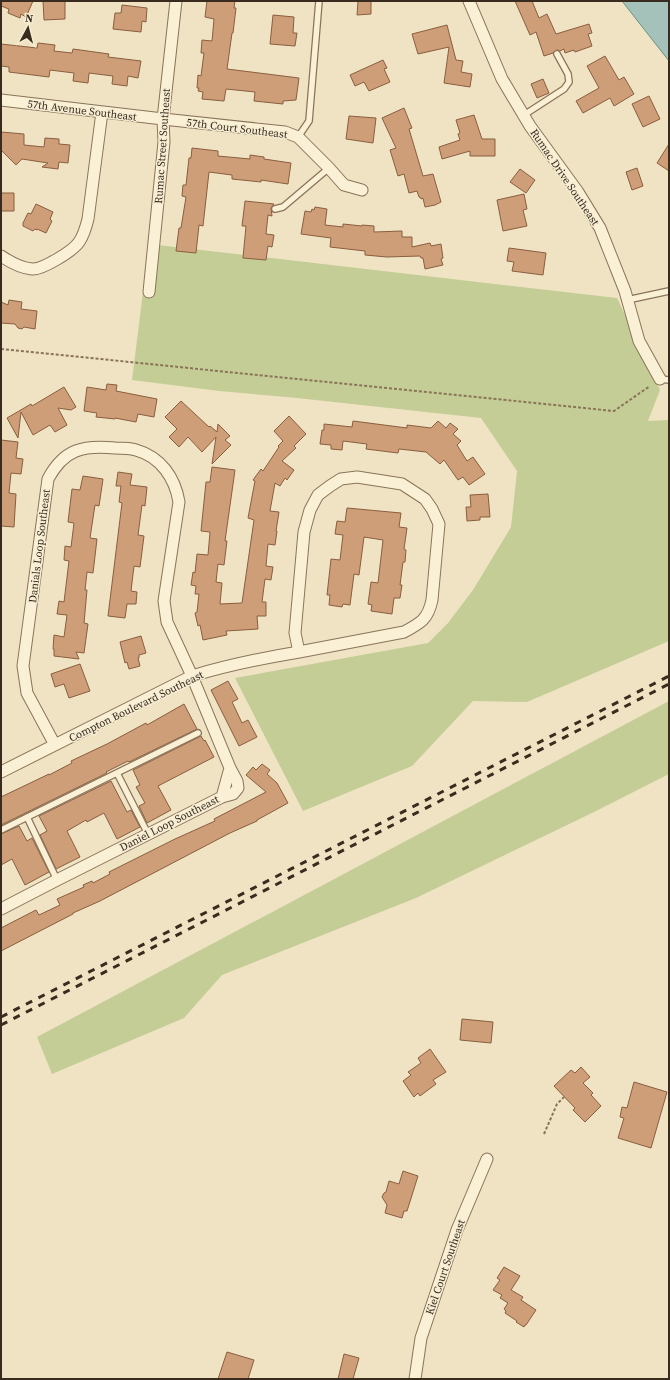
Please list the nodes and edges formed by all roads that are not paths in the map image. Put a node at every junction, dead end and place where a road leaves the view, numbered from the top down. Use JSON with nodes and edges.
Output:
{"nodes":[{"id":1,"x":176,"y":1,"type":"edge"},
{"id":2,"x":319,"y":1,"type":"edge"},
{"id":3,"x":469,"y":1,"type":"edge"},
{"id":4,"x":557,"y":54,"type":"dead end"},
{"id":5,"x":1,"y":100,"type":"edge"},
{"id":6,"x":102,"y":112,"type":"junction"},
{"id":7,"x":524,"y":115,"type":"junction"},
{"id":8,"x":163,"y":120,"type":"junction"},
{"id":9,"x":298,"y":137,"type":"junction"},
{"id":10,"x":329,"y":168,"type":"junction"},
{"id":11,"x":362,"y":190,"type":"dead end"},
{"id":12,"x":275,"y":209,"type":"dead end"},
{"id":13,"x":1,"y":256,"type":"edge"},
{"id":14,"x":669,"y":291,"type":"edge"},
{"id":15,"x":149,"y":292,"type":"dead end"},
{"id":16,"x":628,"y":300,"type":"junction"},
{"id":17,"x":665,"y":379,"type":"edge"},
{"id":18,"x":299,"y":652,"type":"junction"},
{"id":19,"x":192,"y":676,"type":"junction"},
{"id":20,"x":198,"y":733,"type":"dead end"},
{"id":21,"x":55,"y":745,"type":"junction"},
{"id":22,"x":1,"y":772,"type":"edge"},
{"id":23,"x":116,"y":773,"type":"junction"},
{"id":24,"x":27,"y":817,"type":"junction"},
{"id":25,"x":1,"y":830,"type":"edge"},
{"id":26,"x":148,"y":834,"type":"junction"},
{"id":27,"x":57,"y":880,"type":"junction"},
{"id":28,"x":1,"y":909,"type":"edge"},
{"id":29,"x":488,"y":1159,"type":"dead end"},
{"id":30,"x":415,"y":1379,"type":"edge"}],
"edges":[{"from":1,"to":8,"type":"street","name":"Rumac Street Southeast"},
{"from":2,"to":9,"type":"lane"},
{"from":3,"to":7,"type":"street","name":"Rumac Drive Southeast"},
{"from":4,"to":7,"type":"lane"},
{"from":5,"to":6,"type":"street","name":"57th Avenue Southeast"},
{"from":6,"to":8,"type":"street","name":"57th Avenue Southeast"},
{"from":6,"to":13,"type":"street"},
{"from":7,"to":16,"type":"street","name":"Rumac Drive Southeast"},
{"from":8,"to":9,"type":"street","name":"57th Court Southeast"},
{"from":8,"to":15,"type":"street","name":"Rumac Street Southeast"},
{"from":9,"to":10,"type":"street","name":"57th Court Southeast"},
{"from":10,"to":11,"type":"street","name":"57th Court Southeast"},
{"from":10,"to":12,"type":"lane"},
{"from":14,"to":16,"type":"lane"},
{"from":16,"to":17,"type":"street","name":"Rumac Drive Southeast"},
{"from":18,"to":18,"type":"street","name":"Compton Boulevard Southeast"},
{"from":18,"to":19,"type":"street","name":"Compton Boulevard Southeast"},
{"from":19,"to":21,"type":"street","name":"Compton Boulevard Southeast"},
{"from":19,"to":21,"type":"street","name":"Danials Loop Southeast"},
{"from":19,"to":26,"type":"street","name":"Daniel Loop Southeast"},
{"from":20,"to":23,"type":"lane"},
{"from":21,"to":22,"type":"street","name":"Compton Boulevard Southeast"},
{"from":23,"to":24,"type":"lane"},
{"from":23,"to":26,"type":"lane"},
{"from":24,"to":25,"type":"lane"},
{"from":24,"to":27,"type":"lane"},
{"from":26,"to":27,"type":"street","name":"Daniel Loop Southeast"},
{"from":27,"to":28,"type":"street","name":"Daniel Loop Southeast"},
{"from":29,"to":30,"type":"street","name":"Kiel Court Southeast"}]}
